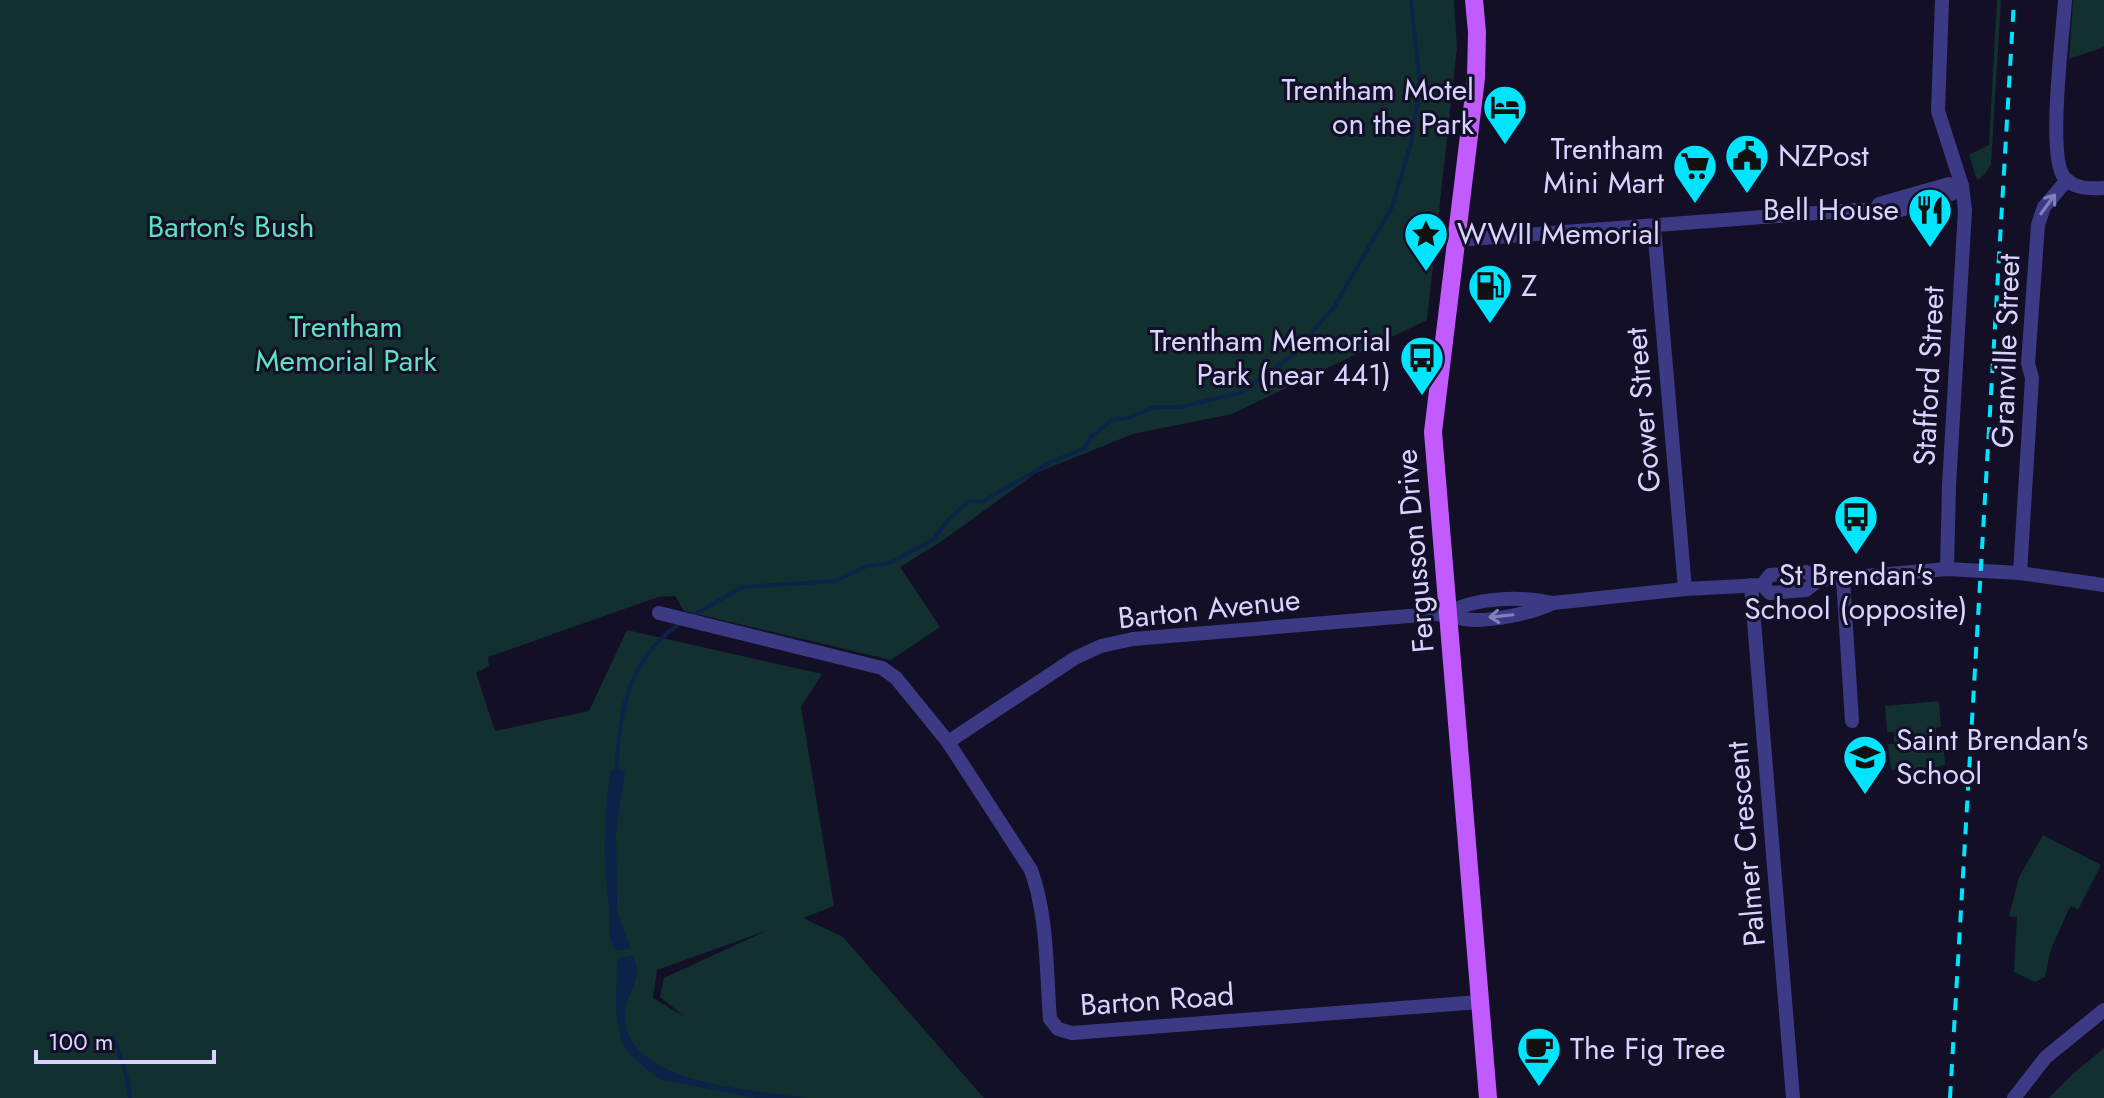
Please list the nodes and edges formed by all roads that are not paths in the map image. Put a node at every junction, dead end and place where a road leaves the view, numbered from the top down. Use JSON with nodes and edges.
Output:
{"nodes":[{"id":1,"x":1474,"y":0,"type":"edge"},
{"id":2,"x":1942,"y":0,"type":"edge"},
{"id":3,"x":2065,"y":0,"type":"edge"},
{"id":4,"x":2067,"y":180,"type":"junction"},
{"id":5,"x":1958,"y":187,"type":"junction"},
{"id":6,"x":2104,"y":188,"type":"edge"},
{"id":7,"x":1922,"y":204,"type":"junction"},
{"id":8,"x":1856,"y":210,"type":"junction"},
{"id":9,"x":1965,"y":224,"type":"junction"},
{"id":10,"x":1654,"y":227,"type":"junction"},
{"id":11,"x":1457,"y":240,"type":"junction"},
{"id":12,"x":1947,"y":569,"type":"junction"},
{"id":13,"x":2020,"y":573,"type":"junction"},
{"id":14,"x":1843,"y":579,"type":"junction"},
{"id":15,"x":1756,"y":585,"type":"junction"},
{"id":16,"x":2104,"y":585,"type":"edge"},
{"id":17,"x":1685,"y":589,"type":"junction"},
{"id":18,"x":659,"y":613,"type":"dead end"},
{"id":19,"x":1448,"y":613,"type":"junction"},
{"id":20,"x":1852,"y":721,"type":"dead end"},
{"id":21,"x":948,"y":742,"type":"junction"},
{"id":22,"x":1480,"y":1002,"type":"junction"},
{"id":23,"x":2104,"y":1010,"type":"edge"},
{"id":24,"x":1488,"y":1098,"type":"edge"},
{"id":25,"x":1793,"y":1098,"type":"edge"},
{"id":26,"x":2014,"y":1098,"type":"edge"}],
"edges":[{"from":1,"to":11,"type":"main road","name":"Fergusson Drive"},
{"from":2,"to":5,"type":"street","name":"Stafford Street"},
{"from":3,"to":4,"type":"street"},
{"from":4,"to":6,"type":"street"},
{"from":13,"to":4,"type":"street","name":"Granville Street","one_way":true},
{"from":5,"to":7,"type":"street"},
{"from":5,"to":8,"type":"street"},
{"from":5,"to":9,"type":"street","name":"Stafford Street"},
{"from":7,"to":8,"type":"street"},
{"from":7,"to":9,"type":"street"},
{"from":8,"to":10,"type":"street"},
{"from":9,"to":12,"type":"street","name":"Stafford Street"},
{"from":10,"to":11,"type":"street"},
{"from":10,"to":17,"type":"street","name":"Gower Street"},
{"from":11,"to":19,"type":"main road","name":"Fergusson Drive"},
{"from":12,"to":13,"type":"street","name":"Barton Avenue"},
{"from":12,"to":14,"type":"street","name":"Barton Avenue"},
{"from":13,"to":16,"type":"street","name":"Barton Avenue"},
{"from":14,"to":15,"type":"street","name":"Barton Avenue"},
{"from":14,"to":20,"type":"street"},
{"from":15,"to":17,"type":"street","name":"Barton Avenue"},
{"from":15,"to":25,"type":"street","name":"Palmer Crescent"},
{"from":17,"to":19,"type":"street","name":"Barton Avenue"},
{"from":18,"to":21,"type":"street"},
{"from":19,"to":21,"type":"street","name":"Barton Avenue"},
{"from":19,"to":22,"type":"main road","name":"Fergusson Drive"},
{"from":21,"to":22,"type":"street","name":"Barton Road"},
{"from":22,"to":24,"type":"main road","name":"Fergusson Drive"},
{"from":23,"to":26,"type":"street"}]}
